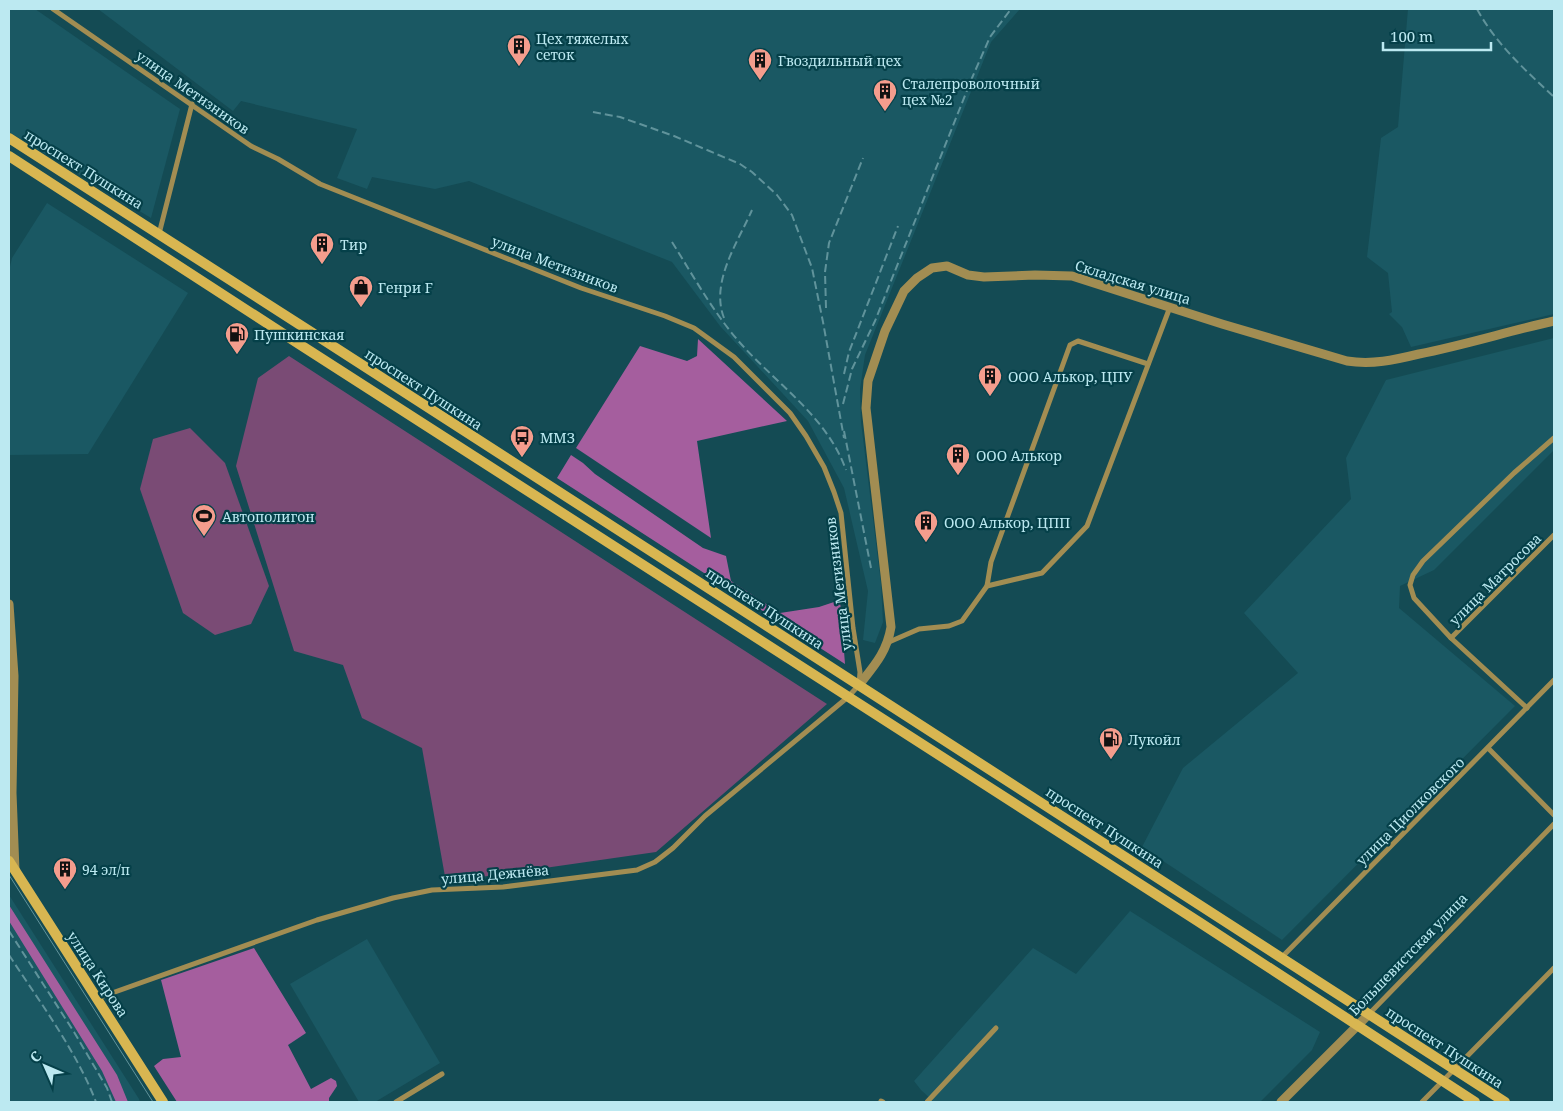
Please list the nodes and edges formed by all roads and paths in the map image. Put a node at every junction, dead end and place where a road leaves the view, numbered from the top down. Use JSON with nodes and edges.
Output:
{"nodes":[{"id":1,"x":53,"y":9,"type":"edge"},
{"id":2,"x":192,"y":104,"type":"junction"},
{"id":3,"x":9,"y":138,"type":"edge"},
{"id":4,"x":9,"y":156,"type":"edge"},
{"id":5,"x":159,"y":234,"type":"junction"},
{"id":6,"x":1170,"y":307,"type":"junction"},
{"id":7,"x":1554,"y":321,"type":"edge"},
{"id":8,"x":308,"y":330,"type":"junction"},
{"id":9,"x":298,"y":344,"type":"junction"},
{"id":10,"x":1148,"y":364,"type":"junction"},
{"id":11,"x":1554,"y":438,"type":"edge"},
{"id":12,"x":1554,"y":535,"type":"edge"},
{"id":13,"x":987,"y":586,"type":"junction"},
{"id":14,"x":9,"y":604,"type":"edge"},
{"id":15,"x":1451,"y":638,"type":"junction"},
{"id":16,"x":889,"y":642,"type":"junction"},
{"id":17,"x":1554,"y":680,"type":"edge"},
{"id":18,"x":859,"y":685,"type":"junction"},
{"id":19,"x":848,"y":697,"type":"junction"},
{"id":20,"x":1527,"y":708,"type":"junction"},
{"id":21,"x":1488,"y":748,"type":"junction"},
{"id":22,"x":1554,"y":815,"type":"edge"},
{"id":23,"x":1554,"y":824,"type":"edge"},
{"id":24,"x":9,"y":861,"type":"edge"},
{"id":25,"x":15,"y":871,"type":"junction"},
{"id":26,"x":1281,"y":958,"type":"junction"},
{"id":27,"x":1554,"y":968,"type":"edge"},
{"id":28,"x":98,"y":998,"type":"junction"},
{"id":29,"x":1369,"y":1014,"type":"junction"},
{"id":30,"x":1358,"y":1025,"type":"junction"},
{"id":31,"x":996,"y":1028,"type":"dead end"},
{"id":32,"x":1454,"y":1070,"type":"junction"},
{"id":33,"x":442,"y":1074,"type":"dead end"},
{"id":34,"x":1443,"y":1081,"type":"junction"},
{"id":35,"x":163,"y":1102,"type":"edge"},
{"id":36,"x":396,"y":1102,"type":"edge"},
{"id":37,"x":927,"y":1102,"type":"edge"},
{"id":38,"x":1281,"y":1102,"type":"edge"},
{"id":39,"x":1422,"y":1102,"type":"edge"},
{"id":40,"x":1475,"y":1102,"type":"edge"},
{"id":41,"x":1505,"y":1102,"type":"edge"}],
"edges":[{"from":1,"to":2,"type":"street","name":"улица Метизников"},
{"from":2,"to":5,"type":"street"},
{"from":2,"to":18,"type":"street","name":"улица Метизников"},
{"from":3,"to":5,"type":"main road","name":"проспект Пушкина"},
{"from":4,"to":9,"type":"main road","name":"проспект Пушкина"},
{"from":5,"to":8,"type":"main road","name":"проспект Пушкина"},
{"from":6,"to":7,"type":"street","name":"Складская улица"},
{"from":6,"to":10,"type":"street"},
{"from":6,"to":16,"type":"street","name":"Складская улица"},
{"from":8,"to":9,"type":"main road"},
{"from":8,"to":18,"type":"main road","name":"проспект Пушкина"},
{"from":9,"to":19,"type":"main road","name":"проспект Пушкина"},
{"from":10,"to":13,"type":"street"},
{"from":10,"to":13,"type":"street"},
{"from":11,"to":15,"type":"street"},
{"from":12,"to":15,"type":"street","name":"улица Матросова"},
{"from":13,"to":16,"type":"street"},
{"from":14,"to":25,"type":"street"},
{"from":15,"to":20,"type":"street"},
{"from":16,"to":18,"type":"street","name":"Складская улица"},
{"from":17,"to":20,"type":"street","name":"улица Циолковского"},
{"from":18,"to":19,"type":"street","name":"улица Дежнёва"},
{"from":18,"to":26,"type":"main road","name":"проспект Пушкина"},
{"from":19,"to":28,"type":"street","name":"улица Дежнёва"},
{"from":19,"to":30,"type":"main road","name":"проспект Пушкина"},
{"from":20,"to":21,"type":"street","name":"улица Циолковского"},
{"from":21,"to":22,"type":"street"},
{"from":21,"to":26,"type":"street","name":"улица Циолковского"},
{"from":23,"to":29,"type":"street","name":"Большевистская улица"},
{"from":24,"to":25,"type":"main road","name":"улица Кирова"},
{"from":25,"to":28,"type":"main road","name":"улица Кирова"},
{"from":26,"to":29,"type":"main road","name":"проспект Пушкина"},
{"from":27,"to":32,"type":"street"},
{"from":28,"to":35,"type":"main road","name":"улица Кирова"},
{"from":29,"to":30,"type":"street","name":"Большевистская улица"},
{"from":29,"to":32,"type":"main road","name":"проспект Пушкина"},
{"from":30,"to":34,"type":"main road","name":"проспект Пушкина"},
{"from":30,"to":38,"type":"street","name":"Большевистская улица"},
{"from":31,"to":37,"type":"street"},
{"from":32,"to":34,"type":"street"},
{"from":32,"to":41,"type":"main road","name":"проспект Пушкина"},
{"from":33,"to":36,"type":"street"},
{"from":34,"to":39,"type":"street"},
{"from":34,"to":40,"type":"main road","name":"проспект Пушкина"}]}
